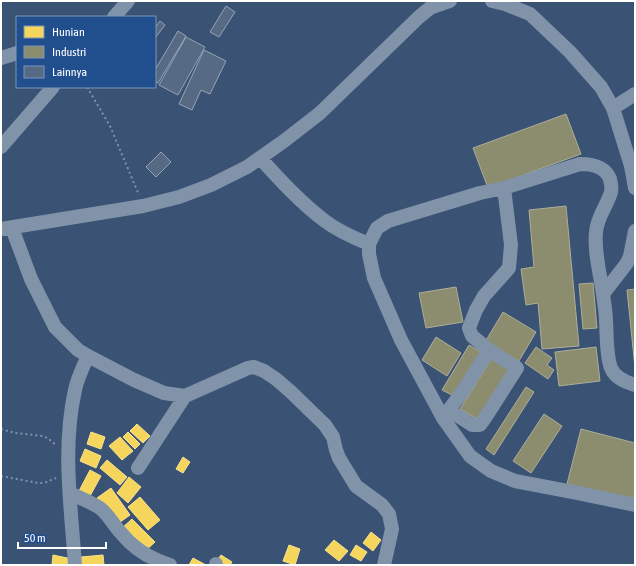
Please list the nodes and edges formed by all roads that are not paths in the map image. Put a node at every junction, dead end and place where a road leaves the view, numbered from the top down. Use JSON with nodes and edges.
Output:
{"nodes":[{"id":1,"x":128,"y":1,"type":"edge"},
{"id":2,"x":450,"y":1,"type":"edge"},
{"id":3,"x":492,"y":1,"type":"edge"},
{"id":4,"x":115,"y":16,"type":"edge"},
{"id":5,"x":16,"y":53,"type":"edge"},
{"id":6,"x":1,"y":58,"type":"edge"},
{"id":7,"x":53,"y":88,"type":"edge"},
{"id":8,"x":635,"y":94,"type":"edge"},
{"id":9,"x":613,"y":108,"type":"junction"},
{"id":10,"x":1,"y":148,"type":"edge"},
{"id":11,"x":260,"y":158,"type":"junction"},
{"id":12,"x":504,"y":188,"type":"junction"},
{"id":13,"x":635,"y":188,"type":"edge"},
{"id":14,"x":6,"y":229,"type":"edge"},
{"id":15,"x":635,"y":231,"type":"edge"},
{"id":16,"x":369,"y":244,"type":"junction"},
{"id":17,"x":602,"y":294,"type":"junction"},
{"id":18,"x":489,"y":350,"type":"junction"},
{"id":19,"x":88,"y":356,"type":"junction"},
{"id":20,"x":635,"y":385,"type":"edge"},
{"id":21,"x":185,"y":396,"type":"junction"},
{"id":22,"x":446,"y":414,"type":"junction"},
{"id":23,"x":138,"y":468,"type":"dead end"},
{"id":24,"x":70,"y":493,"type":"junction"},
{"id":25,"x":635,"y":506,"type":"edge"},
{"id":26,"x":75,"y":565,"type":"edge"},
{"id":27,"x":170,"y":565,"type":"edge"},
{"id":28,"x":384,"y":565,"type":"edge"}],
"edges":[{"from":1,"to":4,"type":"street"},
{"from":2,"to":11,"type":"street"},
{"from":3,"to":9,"type":"street"},
{"from":5,"to":6,"type":"street"},
{"from":7,"to":10,"type":"street"},
{"from":8,"to":9,"type":"street"},
{"from":9,"to":13,"type":"street"},
{"from":11,"to":14,"type":"street"},
{"from":11,"to":16,"type":"street"},
{"from":12,"to":16,"type":"street"},
{"from":12,"to":17,"type":"street"},
{"from":12,"to":18,"type":"street"},
{"from":14,"to":19,"type":"street"},
{"from":15,"to":17,"type":"street"},
{"from":16,"to":22,"type":"street"},
{"from":17,"to":20,"type":"street"},
{"from":18,"to":22,"type":"street"},
{"from":18,"to":22,"type":"street"},
{"from":19,"to":21,"type":"street"},
{"from":19,"to":24,"type":"street"},
{"from":21,"to":23,"type":"street"},
{"from":21,"to":28,"type":"street"},
{"from":22,"to":25,"type":"street"},
{"from":24,"to":26,"type":"street"},
{"from":24,"to":27,"type":"street"}]}
